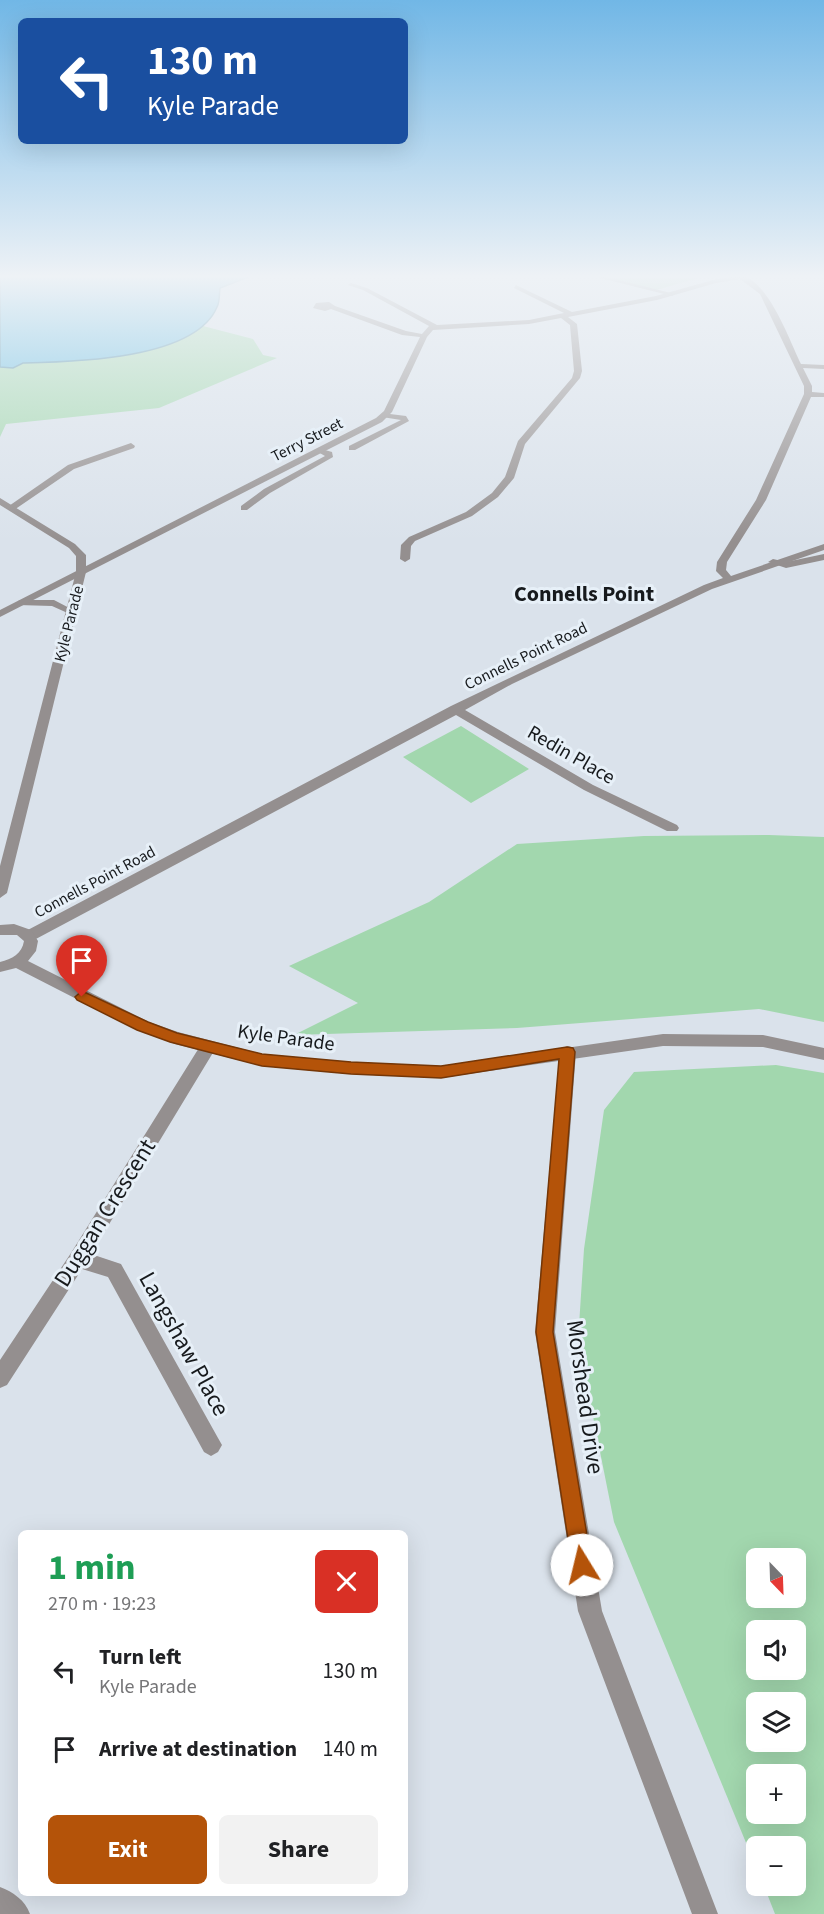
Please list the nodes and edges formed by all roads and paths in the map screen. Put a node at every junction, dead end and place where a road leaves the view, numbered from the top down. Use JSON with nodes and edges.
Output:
{"nodes":[{"id":1,"x":411,"y":363,"type":"edge"},
{"id":2,"x":577,"y":363,"type":"edge"},
{"id":3,"x":799,"y":366,"type":"joint"},
{"id":4,"x":824,"y":367,"type":"edge"},
{"id":5,"x":808,"y":394,"type":"junction"},
{"id":6,"x":824,"y":395,"type":"edge"},
{"id":7,"x":385,"y":415,"type":"junction"},
{"id":8,"x":131,"y":446,"type":"dead end"},
{"id":9,"x":351,"y":448,"type":"dead end"},
{"id":10,"x":321,"y":450,"type":"junction"},
{"id":11,"x":0,"y":501,"type":"edge"},
{"id":12,"x":11,"y":508,"type":"junction"},
{"id":13,"x":244,"y":508,"type":"dead end"},
{"id":14,"x":824,"y":547,"type":"edge"},
{"id":15,"x":824,"y":557,"type":"edge"},
{"id":16,"x":405,"y":559,"type":"dead end"},
{"id":17,"x":773,"y":562,"type":"junction"},
{"id":18,"x":81,"y":572,"type":"junction"},
{"id":19,"x":728,"y":578,"type":"junction"},
{"id":20,"x":21,"y":603,"type":"junction"},
{"id":21,"x":72,"y":612,"type":"junction"},
{"id":22,"x":0,"y":614,"type":"edge"},
{"id":23,"x":454,"y":709,"type":"junction"},
{"id":24,"x":672,"y":828,"type":"dead end"},
{"id":25,"x":0,"y":893,"type":"edge"},
{"id":26,"x":0,"y":921,"type":"edge"},
{"id":27,"x":0,"y":930,"type":"edge"},
{"id":28,"x":29,"y":936,"type":"junction"},
{"id":29,"x":17,"y":962,"type":"junction"},
{"id":30,"x":0,"y":967,"type":"edge"},
{"id":31,"x":208,"y":1047,"type":"junction"},
{"id":32,"x":567,"y":1052,"type":"junction"},
{"id":33,"x":824,"y":1054,"type":"edge"},
{"id":34,"x":78,"y":1259,"type":"junction"},
{"id":35,"x":0,"y":1378,"type":"edge"},
{"id":36,"x":211,"y":1445,"type":"dead end"},
{"id":37,"x":0,"y":1900,"type":"edge"},
{"id":38,"x":17,"y":1914,"type":"edge"},
{"id":39,"x":705,"y":1914,"type":"edge"}],
"edges":[{"from":1,"to":7,"type":"street"},
{"from":2,"to":16,"type":"street"},
{"from":3,"to":4,"type":"street"},
{"from":3,"to":5,"type":"street"},
{"from":5,"to":6,"type":"street"},
{"from":5,"to":19,"type":"street"},
{"from":7,"to":9,"type":"lane"},
{"from":7,"to":10,"type":"street","name":"Terry Street"},
{"from":8,"to":12,"type":"street"},
{"from":10,"to":13,"type":"lane"},
{"from":10,"to":18,"type":"street","name":"Terry Street"},
{"from":11,"to":12,"type":"street","name":"Kyle Parade"},
{"from":12,"to":18,"type":"street","name":"Kyle Parade"},
{"from":14,"to":17,"type":"street","name":"Connells Point Road"},
{"from":15,"to":17,"type":"lane"},
{"from":17,"to":19,"type":"street","name":"Connells Point Road"},
{"from":18,"to":20,"type":"street","name":"Terry Street"},
{"from":18,"to":21,"type":"street","name":"Kyle Parade"},
{"from":19,"to":23,"type":"street","name":"Connells Point Road"},
{"from":20,"to":21,"type":"lane"},
{"from":20,"to":22,"type":"street","name":"Terry Street"},
{"from":21,"to":25,"type":"street","name":"Kyle Parade"},
{"from":23,"to":24,"type":"street","name":"Redin Place"},
{"from":23,"to":28,"type":"street","name":"Connells Point Road"},
{"from":26,"to":27,"type":"street"},
{"from":27,"to":28,"type":"street"},
{"from":28,"to":29,"type":"street"},
{"from":29,"to":30,"type":"street"},
{"from":29,"to":31,"type":"street","name":"Kyle Parade"},
{"from":31,"to":32,"type":"street","name":"Kyle Parade"},
{"from":31,"to":34,"type":"street","name":"Duggan Crescent"},
{"from":32,"to":33,"type":"street"},
{"from":32,"to":39,"type":"street","name":"Morshead Drive"},
{"from":34,"to":35,"type":"street","name":"Duggan Crescent"},
{"from":34,"to":36,"type":"street","name":"Langshaw Place"},
{"from":37,"to":38,"type":"street"}]}
